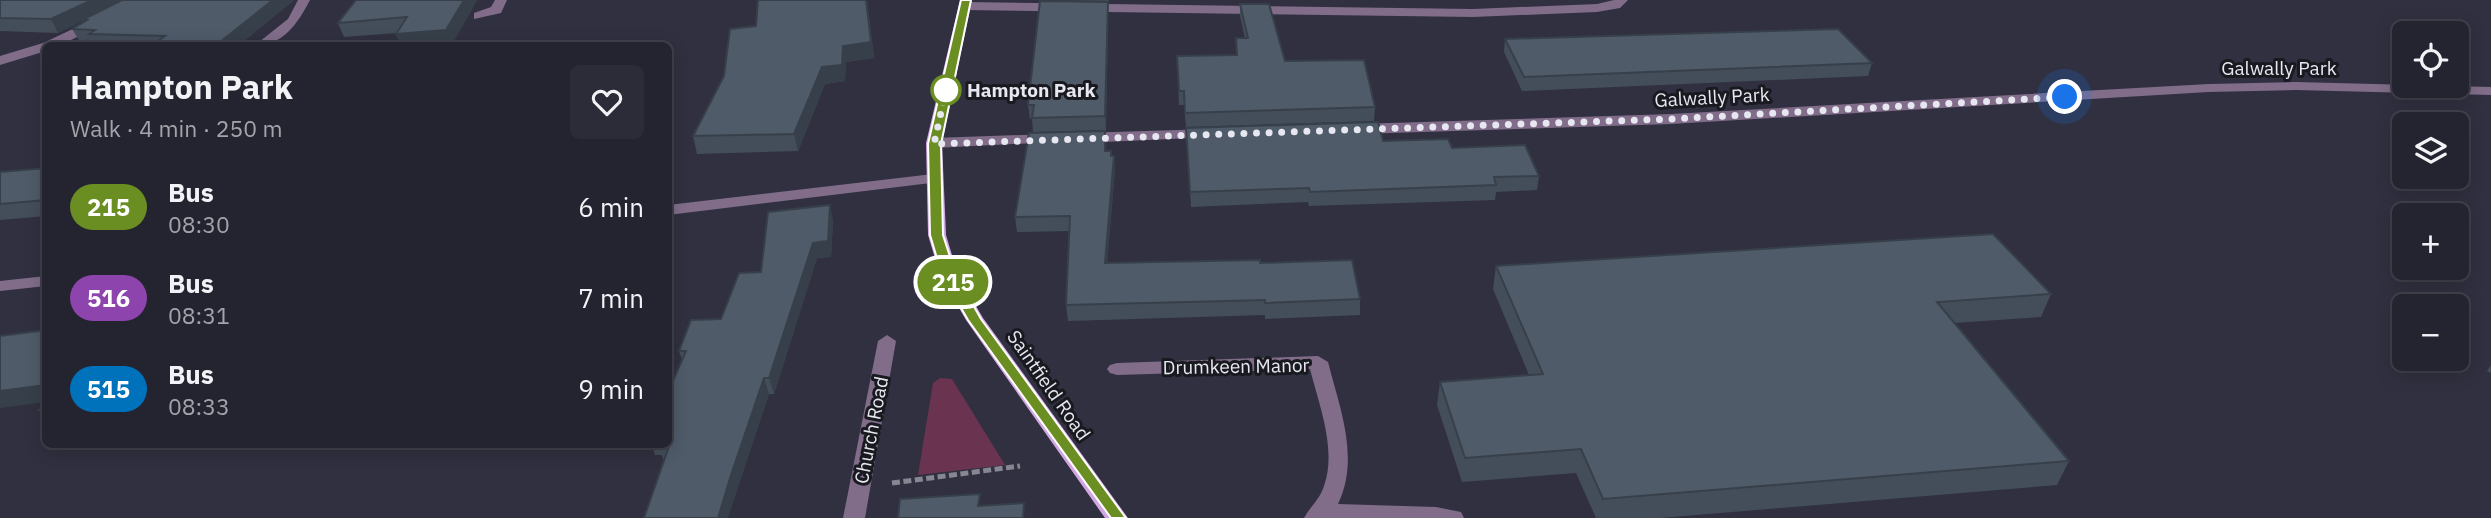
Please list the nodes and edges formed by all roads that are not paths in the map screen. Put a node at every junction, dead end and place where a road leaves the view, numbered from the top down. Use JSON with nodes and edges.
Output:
{"nodes":[{"id":1,"x":304,"y":0,"type":"edge"},
{"id":2,"x":501,"y":0,"type":"edge"},
{"id":3,"x":1622,"y":0,"type":"edge"},
{"id":4,"x":966,"y":3,"type":"edge"},
{"id":5,"x":1135,"y":4,"type":"edge"},
{"id":6,"x":1301,"y":6,"type":"edge"},
{"id":7,"x":479,"y":16,"type":"dead end"},
{"id":8,"x":108,"y":17,"type":"edge"},
{"id":9,"x":55,"y":42,"type":"edge"},
{"id":10,"x":266,"y":42,"type":"edge"},
{"id":11,"x":42,"y":47,"type":"edge"},
{"id":12,"x":0,"y":61,"type":"edge"},
{"id":13,"x":2491,"y":92,"type":"edge"},
{"id":14,"x":1342,"y":130,"type":"edge"},
{"id":15,"x":1233,"y":133,"type":"edge"},
{"id":16,"x":934,"y":144,"type":"junction"},
{"id":17,"x":933,"y":179,"type":"junction"},
{"id":18,"x":672,"y":210,"type":"edge"},
{"id":19,"x":42,"y":281,"type":"edge"},
{"id":20,"x":0,"y":286,"type":"edge"},
{"id":21,"x":887,"y":341,"type":"dead end"},
{"id":22,"x":1117,"y":369,"type":"dead end"},
{"id":23,"x":1318,"y":515,"type":"edge"},
{"id":24,"x":854,"y":518,"type":"edge"},
{"id":25,"x":1117,"y":518,"type":"edge"},
{"id":26,"x":1453,"y":518,"type":"edge"}],
"edges":[{"from":1,"to":10,"type":"street"},
{"from":2,"to":7,"type":"street"},
{"from":3,"to":6,"type":"street"},
{"from":4,"to":5,"type":"street"},
{"from":4,"to":16,"type":"main road","name":"Saintfield Road"},
{"from":5,"to":6,"type":"street"},
{"from":8,"to":9,"type":"street"},
{"from":11,"to":12,"type":"street"},
{"from":13,"to":14,"type":"street","name":"Galwally Park"},
{"from":15,"to":16,"type":"street"},
{"from":16,"to":17,"type":"main road","name":"Saintfield Road"},
{"from":17,"to":18,"type":"street"},
{"from":17,"to":25,"type":"main road","name":"Saintfield Road"},
{"from":19,"to":20,"type":"street"},
{"from":21,"to":24,"type":"street","name":"Church Road"},
{"from":22,"to":23,"type":"street","name":"Drumkeen Manor"},
{"from":23,"to":26,"type":"street"}]}
